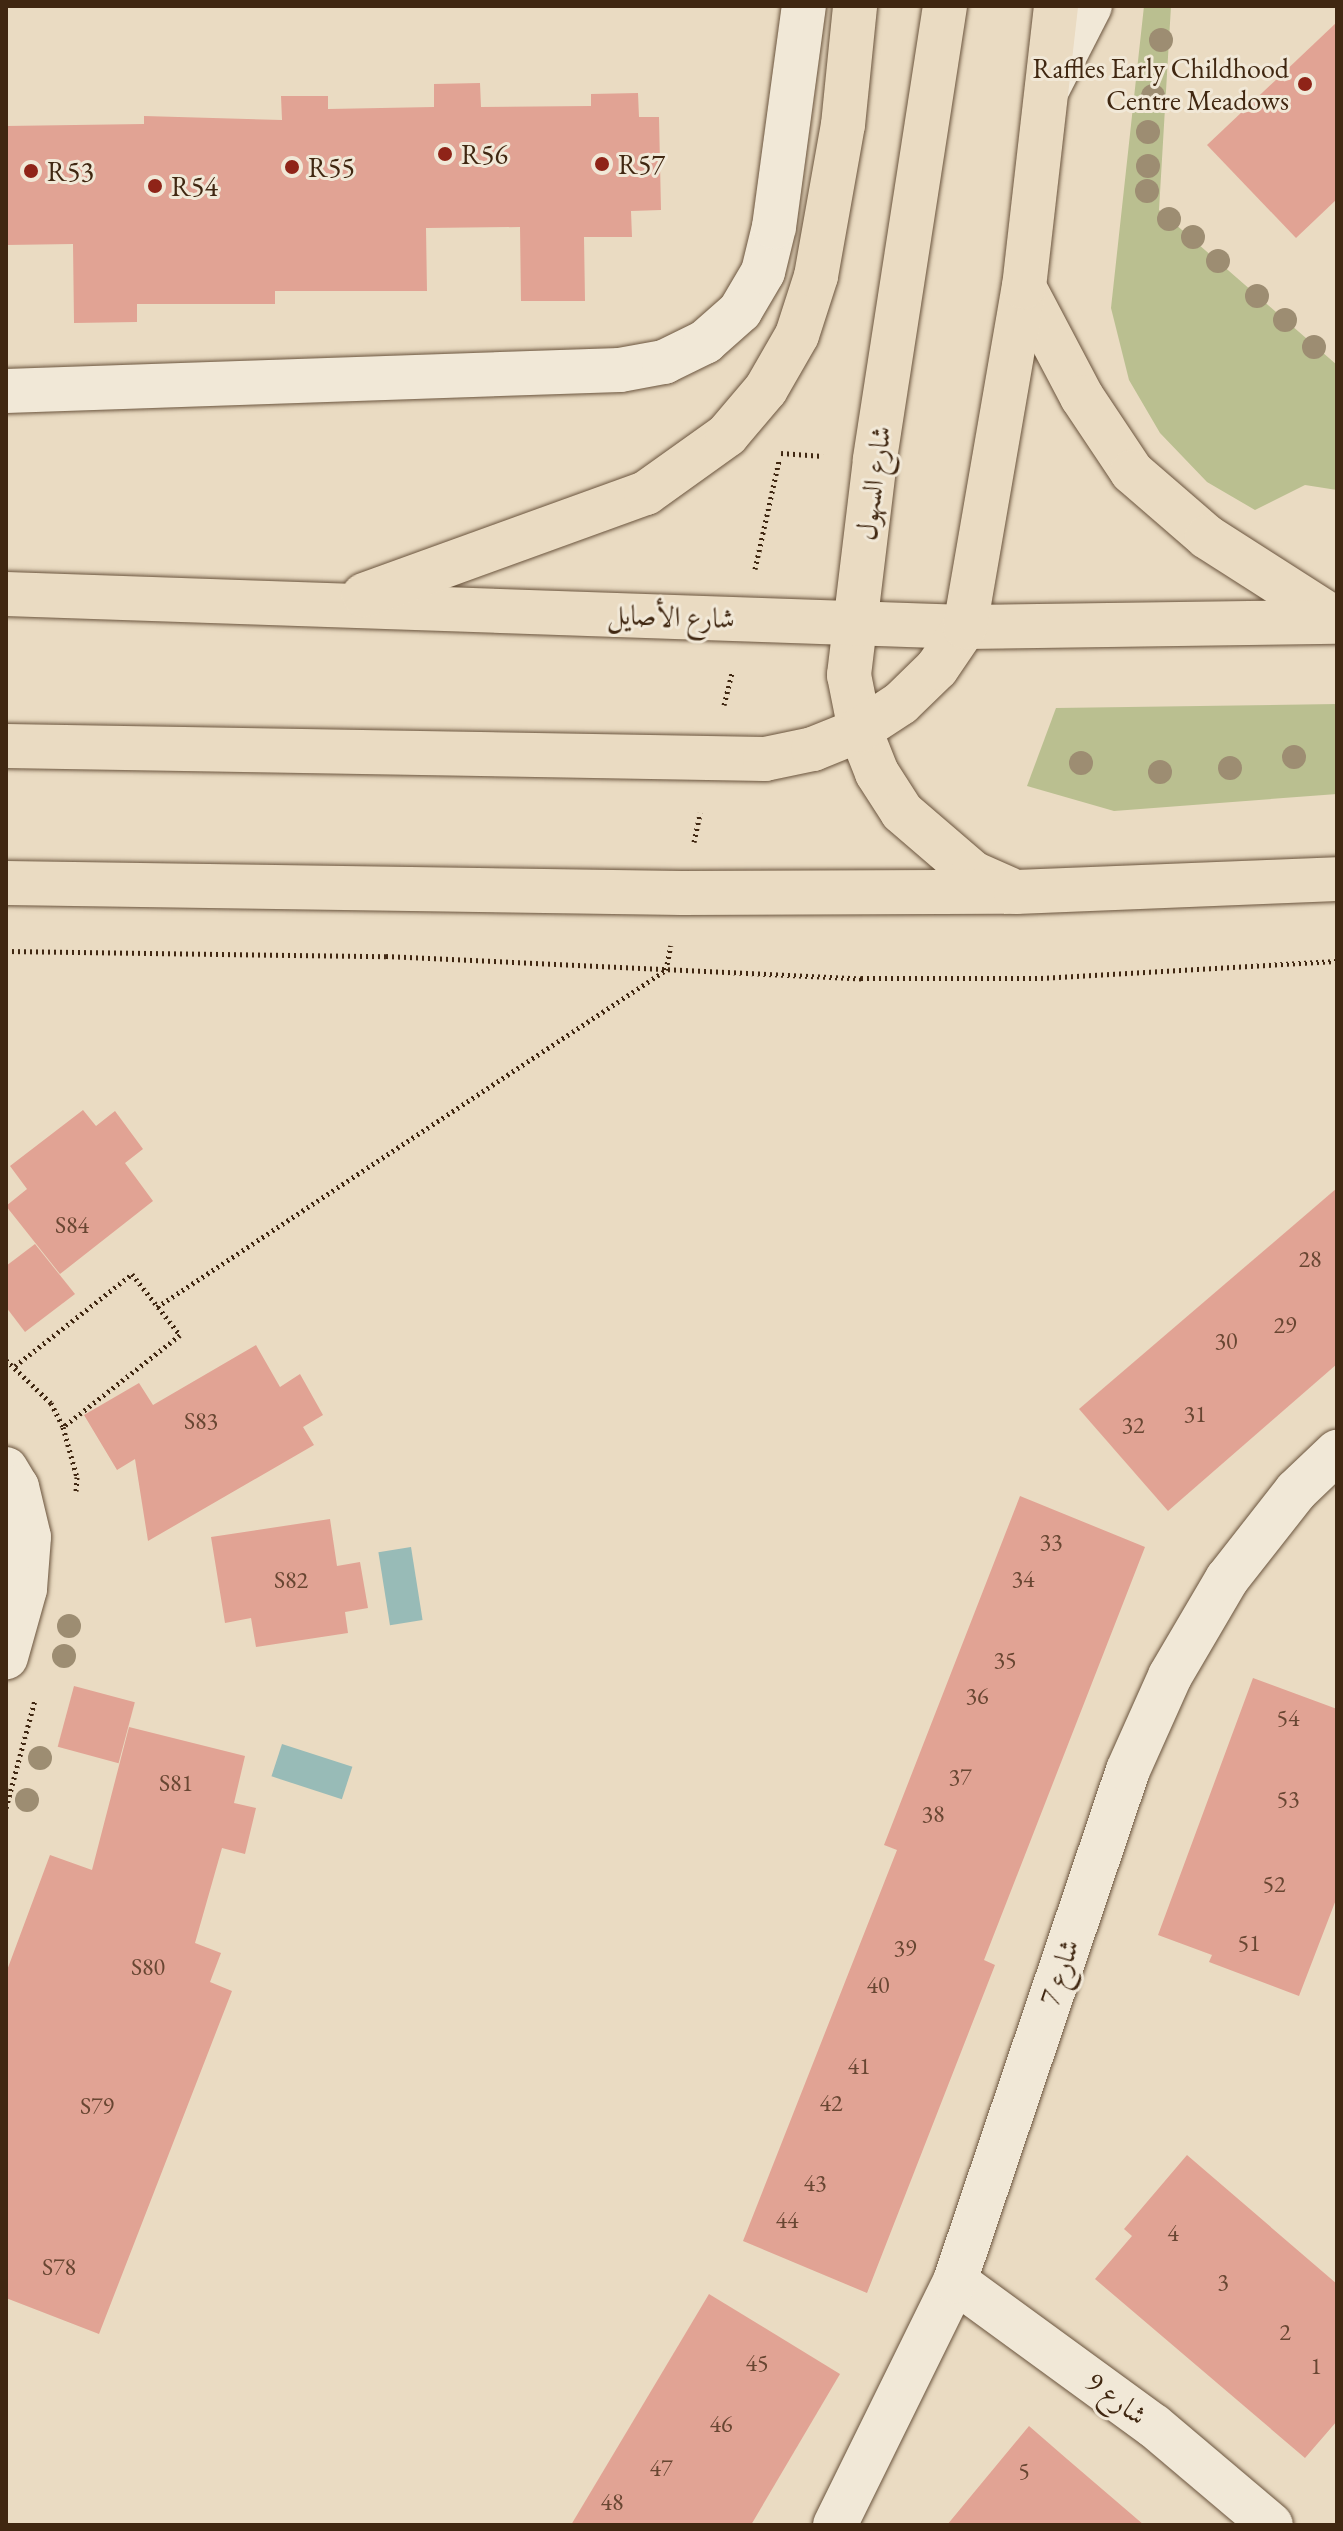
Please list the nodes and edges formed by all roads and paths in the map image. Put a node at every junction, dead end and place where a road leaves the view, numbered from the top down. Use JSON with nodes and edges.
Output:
{"nodes":[{"id":1,"x":804,"y":6,"type":"edge"},
{"id":2,"x":855,"y":6,"type":"edge"},
{"id":3,"x":945,"y":6,"type":"edge"},
{"id":4,"x":1056,"y":6,"type":"edge"},
{"id":5,"x":1090,"y":6,"type":"edge"},
{"id":6,"x":1049,"y":86,"type":"junction"},
{"id":7,"x":1024,"y":287,"type":"junction"},
{"id":8,"x":6,"y":391,"type":"edge"},
{"id":9,"x":6,"y":594,"type":"edge"},
{"id":10,"x":339,"y":604,"type":"junction"},
{"id":11,"x":1337,"y":621,"type":"edge"},
{"id":12,"x":856,"y":623,"type":"junction"},
{"id":13,"x":965,"y":627,"type":"junction"},
{"id":14,"x":860,"y":730,"type":"junction"},
{"id":15,"x":6,"y":746,"type":"edge"},
{"id":16,"x":1337,"y":879,"type":"edge"},
{"id":17,"x":6,"y":883,"type":"edge"},
{"id":18,"x":1016,"y":892,"type":"junction"},
{"id":19,"x":6,"y":951,"type":"edge"},
{"id":20,"x":1337,"y":961,"type":"edge"},
{"id":21,"x":15,"y":1366,"type":"dead end"},
{"id":22,"x":63,"y":1427,"type":"dead end"},
{"id":23,"x":1337,"y":1452,"type":"edge"},
{"id":24,"x":6,"y":1469,"type":"edge"},
{"id":25,"x":6,"y":1657,"type":"edge"},
{"id":26,"x":955,"y":2281,"type":"junction"},
{"id":27,"x":835,"y":2525,"type":"edge"},
{"id":28,"x":1271,"y":2525,"type":"edge"}],
"edges":[{"from":1,"to":8,"type":"street"},
{"from":2,"to":10,"type":"main road"},
{"from":3,"to":12,"type":"main road","name":"شارع السهول"},
{"from":4,"to":6,"type":"main road"},
{"from":5,"to":6,"type":"street"},
{"from":6,"to":7,"type":"main road"},
{"from":7,"to":11,"type":"main road"},
{"from":7,"to":13,"type":"main road"},
{"from":9,"to":10,"type":"main road","name":"شارع الأصايل"},
{"from":10,"to":12,"type":"main road","name":"شارع الأصايل"},
{"from":11,"to":13,"type":"main road","name":"شارع الأصايل"},
{"from":12,"to":13,"type":"main road","name":"شارع الأصايل"},
{"from":12,"to":14,"type":"main road","name":"شارع السهول"},
{"from":13,"to":14,"type":"main road"},
{"from":14,"to":15,"type":"main road"},
{"from":14,"to":18,"type":"main road","name":"شارع السهول"},
{"from":16,"to":18,"type":"main road"},
{"from":17,"to":18,"type":"main road"},
{"from":19,"to":20,"type":"path"},
{"from":21,"to":22,"type":"path"},
{"from":23,"to":26,"type":"street","name":"شارع 7"},
{"from":24,"to":25,"type":"street"},
{"from":26,"to":27,"type":"street","name":"شارع 7"},
{"from":26,"to":28,"type":"street","name":"شارع 9"}]}
